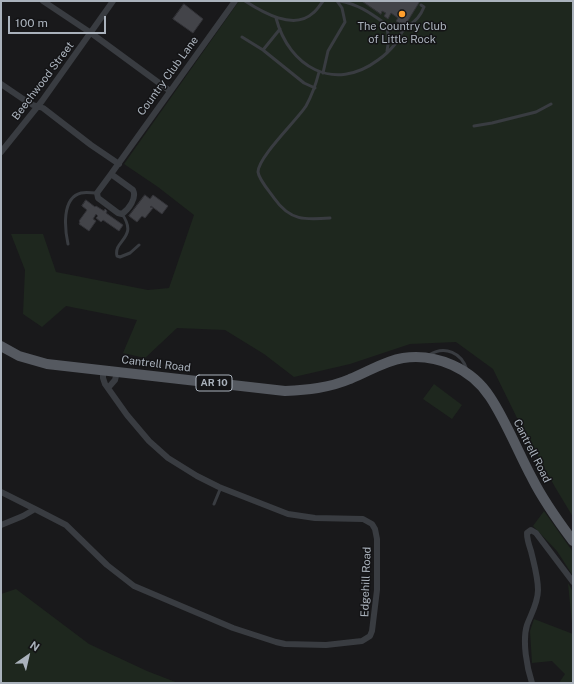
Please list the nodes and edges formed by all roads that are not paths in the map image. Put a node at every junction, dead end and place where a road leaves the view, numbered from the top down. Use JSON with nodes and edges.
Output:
{"nodes":[{"id":1,"x":113,"y":1,"type":"edge"},
{"id":2,"x":235,"y":1,"type":"edge"},
{"id":3,"x":244,"y":1,"type":"edge"},
{"id":4,"x":323,"y":1,"type":"edge"},
{"id":5,"x":338,"y":1,"type":"edge"},
{"id":6,"x":47,"y":2,"type":"edge"},
{"id":7,"x":421,"y":4,"type":"dead end"},
{"id":8,"x":276,"y":18,"type":"junction"},
{"id":9,"x":280,"y":29,"type":"junction"},
{"id":10,"x":91,"y":33,"type":"junction"},
{"id":11,"x":242,"y":37,"type":"dead end"},
{"id":12,"x":263,"y":50,"type":"junction"},
{"id":13,"x":387,"y":51,"type":"junction"},
{"id":14,"x":321,"y":73,"type":"junction"},
{"id":15,"x":1,"y":84,"type":"edge"},
{"id":16,"x":315,"y":88,"type":"junction"},
{"id":17,"x":170,"y":91,"type":"junction"},
{"id":18,"x":551,"y":104,"type":"dead end"},
{"id":19,"x":37,"y":106,"type":"junction"},
{"id":20,"x":474,"y":126,"type":"dead end"},
{"id":21,"x":1,"y":152,"type":"edge"},
{"id":22,"x":119,"y":164,"type":"junction"},
{"id":23,"x":111,"y":174,"type":"junction"},
{"id":24,"x":97,"y":193,"type":"junction"},
{"id":25,"x":122,"y":214,"type":"junction"},
{"id":26,"x":330,"y":218,"type":"dead end"},
{"id":27,"x":68,"y":244,"type":"dead end"},
{"id":28,"x":139,"y":245,"type":"dead end"},
{"id":29,"x":1,"y":346,"type":"edge"},
{"id":30,"x":103,"y":371,"type":"junction"},
{"id":31,"x":117,"y":372,"type":"junction"},
{"id":32,"x":108,"y":388,"type":"junction"},
{"id":33,"x":221,"y":487,"type":"junction"},
{"id":34,"x":1,"y":492,"type":"edge"},
{"id":35,"x":214,"y":504,"type":"dead end"},
{"id":36,"x":34,"y":509,"type":"junction"},
{"id":37,"x":1,"y":525,"type":"edge"},
{"id":38,"x":573,"y":541,"type":"edge"},
{"id":39,"x":573,"y":582,"type":"edge"},
{"id":40,"x":532,"y":683,"type":"edge"}],
"edges":[{"from":1,"to":10,"type":"street","name":"Beechwood Street"},
{"from":2,"to":17,"type":"street","name":"Country Club Lane"},
{"from":3,"to":8,"type":"lane"},
{"from":4,"to":8,"type":"lane"},
{"from":5,"to":13,"type":"lane"},
{"from":5,"to":14,"type":"lane"},
{"from":6,"to":10,"type":"street"},
{"from":7,"to":13,"type":"lane"},
{"from":8,"to":9,"type":"lane"},
{"from":9,"to":12,"type":"lane"},
{"from":9,"to":14,"type":"lane"},
{"from":10,"to":17,"type":"street"},
{"from":10,"to":19,"type":"street","name":"Beechwood Street"},
{"from":11,"to":12,"type":"lane"},
{"from":12,"to":16,"type":"lane"},
{"from":13,"to":14,"type":"lane"},
{"from":14,"to":16,"type":"lane"},
{"from":15,"to":19,"type":"street"},
{"from":16,"to":26,"type":"lane"},
{"from":17,"to":22,"type":"street","name":"Country Club Lane"},
{"from":18,"to":20,"type":"lane"},
{"from":19,"to":21,"type":"street","name":"Beechwood Street"},
{"from":19,"to":22,"type":"street"},
{"from":22,"to":23,"type":"street","name":"Country Club Lane"},
{"from":23,"to":24,"type":"street","name":"Country Club Lane"},
{"from":23,"to":25,"type":"street"},
{"from":24,"to":25,"type":"street"},
{"from":24,"to":27,"type":"lane"},
{"from":25,"to":28,"type":"lane"},
{"from":29,"to":30,"type":"main road","name":"Cantrell Road","number":"AR 10"},
{"from":30,"to":31,"type":"main road","name":"Cantrell Road","number":"AR 10"},
{"from":30,"to":32,"type":"street","name":"Edgehill Road"},
{"from":31,"to":32,"type":"street"},
{"from":31,"to":38,"type":"main road","name":"Cantrell Road","number":"AR 10"},
{"from":32,"to":33,"type":"street","name":"Edgehill Road"},
{"from":33,"to":35,"type":"lane"},
{"from":33,"to":36,"type":"street","name":"Edgehill Road"},
{"from":34,"to":36,"type":"street"},
{"from":36,"to":37,"type":"street"},
{"from":39,"to":40,"type":"street"}]}
